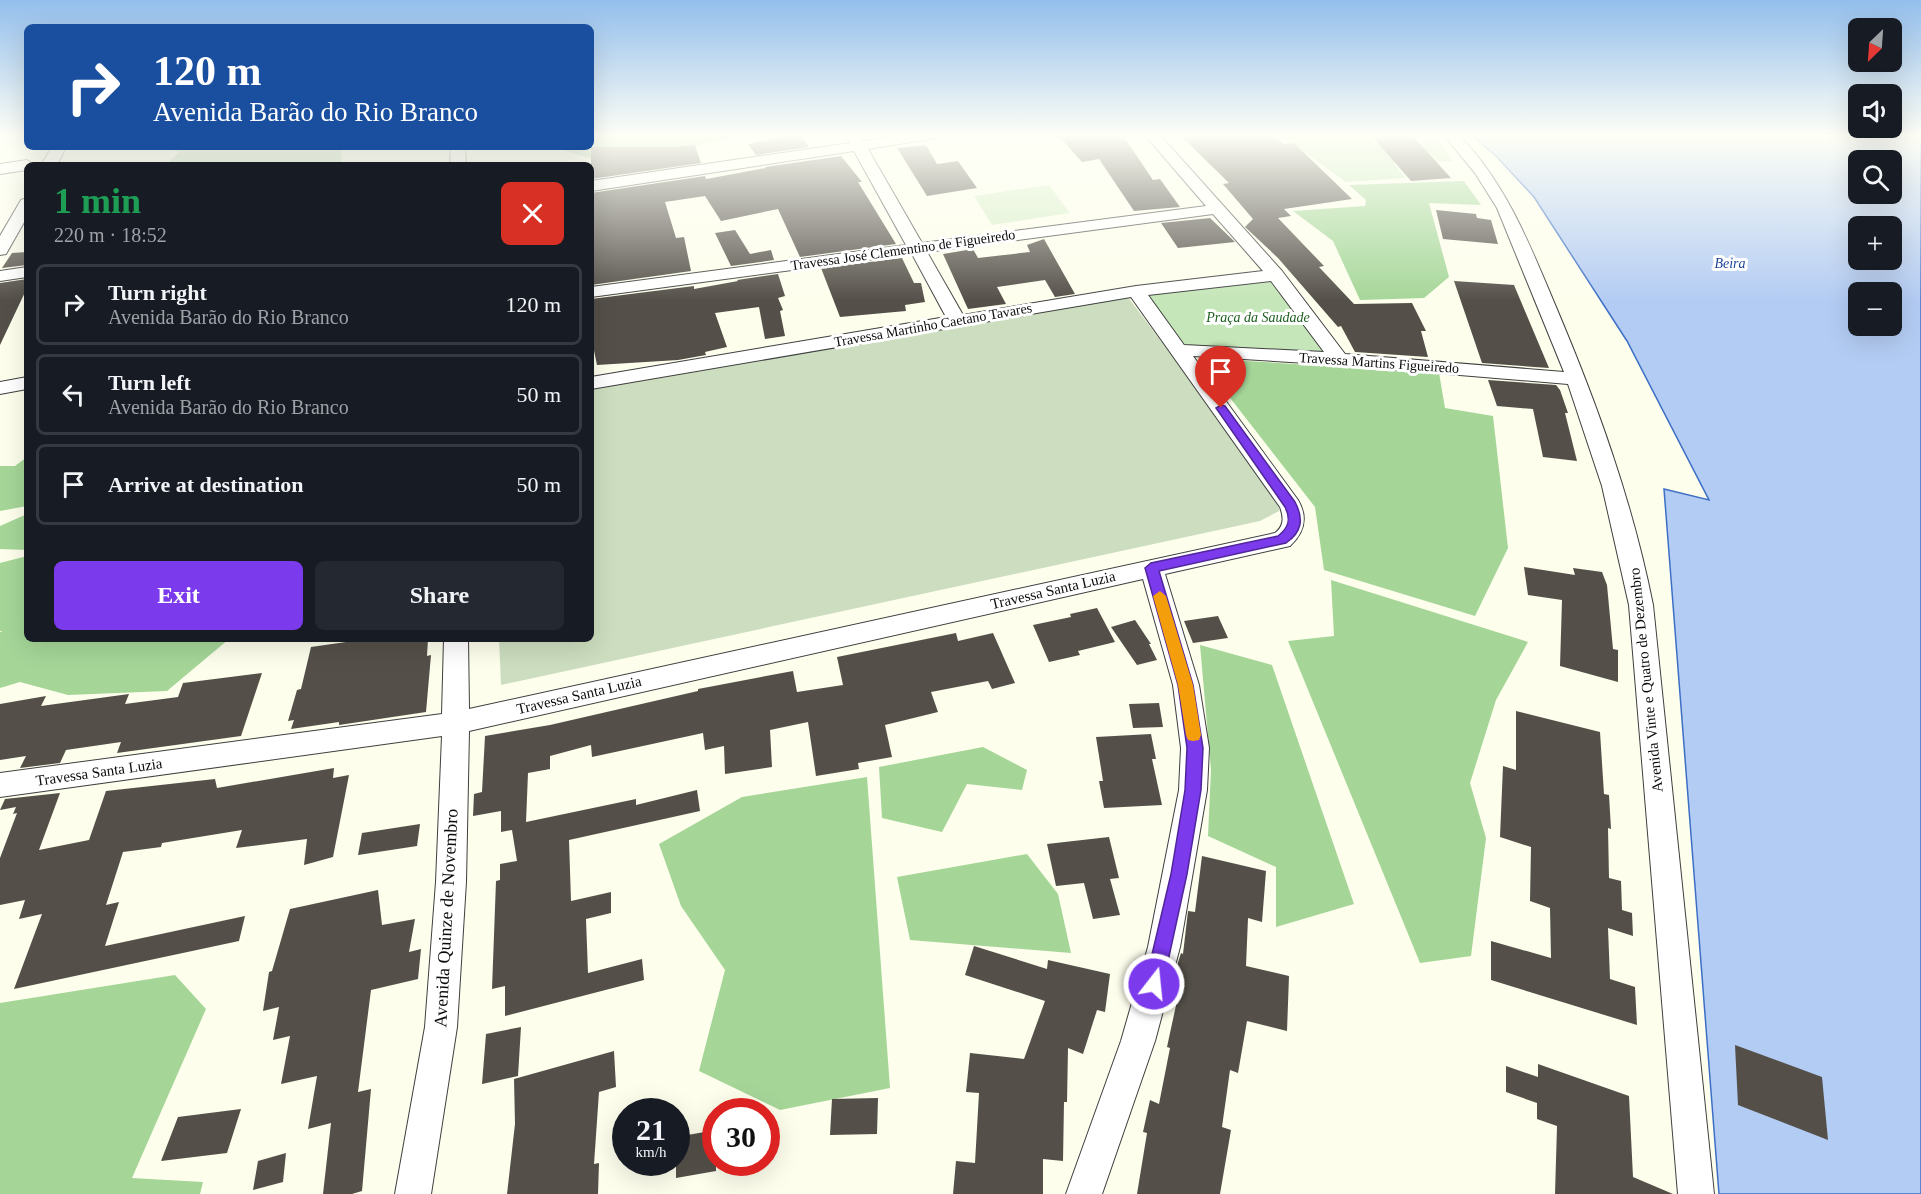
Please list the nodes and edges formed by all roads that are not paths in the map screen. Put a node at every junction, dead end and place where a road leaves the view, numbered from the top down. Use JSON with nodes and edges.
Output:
{"nodes":[{"id":1,"x":883,"y":190,"type":"edge"},
{"id":2,"x":1199,"y":190,"type":"edge"},
{"id":3,"x":1496,"y":190,"type":"edge"},
{"id":4,"x":24,"y":208,"type":"edge"},
{"id":5,"x":1216,"y":209,"type":"junction"},
{"id":6,"x":915,"y":248,"type":"junction"},
{"id":7,"x":0,"y":250,"type":"edge"},
{"id":8,"x":24,"y":272,"type":"edge"},
{"id":9,"x":1276,"y":275,"type":"junction"},
{"id":10,"x":0,"y":276,"type":"edge"},
{"id":11,"x":1136,"y":291,"type":"junction"},
{"id":12,"x":594,"y":292,"type":"edge"},
{"id":13,"x":957,"y":320,"type":"junction"},
{"id":14,"x":1180,"y":350,"type":"junction"},
{"id":15,"x":1339,"y":359,"type":"junction"},
{"id":16,"x":1578,"y":379,"type":"junction"},
{"id":17,"x":594,"y":382,"type":"edge"},
{"id":18,"x":24,"y":384,"type":"edge"},
{"id":19,"x":0,"y":388,"type":"edge"},
{"id":20,"x":1151,"y":568,"type":"junction"},
{"id":21,"x":456,"y":642,"type":"edge"},
{"id":22,"x":456,"y":723,"type":"junction"},
{"id":23,"x":0,"y":785,"type":"edge"},
{"id":24,"x":413,"y":1194,"type":"edge"},
{"id":25,"x":1084,"y":1194,"type":"edge"},
{"id":26,"x":1696,"y":1194,"type":"edge"}],
"edges":[{"from":1,"to":6,"type":"street"},
{"from":2,"to":5,"type":"street"},
{"from":3,"to":16,"type":"street","name":"Avenida Vinte e Quatro de Dezembro"},
{"from":4,"to":7,"type":"street"},
{"from":5,"to":6,"type":"street","name":"Travessa José Clementino de Figueiredo"},
{"from":5,"to":9,"type":"street"},
{"from":6,"to":12,"type":"street","name":"Travessa José Clementino de Figueiredo"},
{"from":6,"to":13,"type":"street"},
{"from":8,"to":10,"type":"street"},
{"from":9,"to":11,"type":"street","name":"Travessa Martinho Caetano Tavares"},
{"from":9,"to":15,"type":"street"},
{"from":11,"to":13,"type":"street","name":"Travessa Martinho Caetano Tavares"},
{"from":11,"to":14,"type":"street","name":"Travessa Santa Luzia"},
{"from":13,"to":17,"type":"street","name":"Travessa Martinho Caetano Tavares"},
{"from":14,"to":15,"type":"street","name":"Travessa Martins Figueiredo"},
{"from":14,"to":20,"type":"street","name":"Travessa Santa Luzia"},
{"from":15,"to":16,"type":"street","name":"Travessa Martins Figueiredo"},
{"from":16,"to":26,"type":"street","name":"Avenida Vinte e Quatro de Dezembro"},
{"from":18,"to":19,"type":"street"},
{"from":20,"to":22,"type":"street","name":"Travessa Santa Luzia"},
{"from":20,"to":25,"type":"street"},
{"from":21,"to":22,"type":"street","name":"Avenida Quinze de Novembro"},
{"from":22,"to":23,"type":"street","name":"Travessa Santa Luzia"},
{"from":22,"to":24,"type":"street","name":"Avenida Quinze de Novembro"}]}
